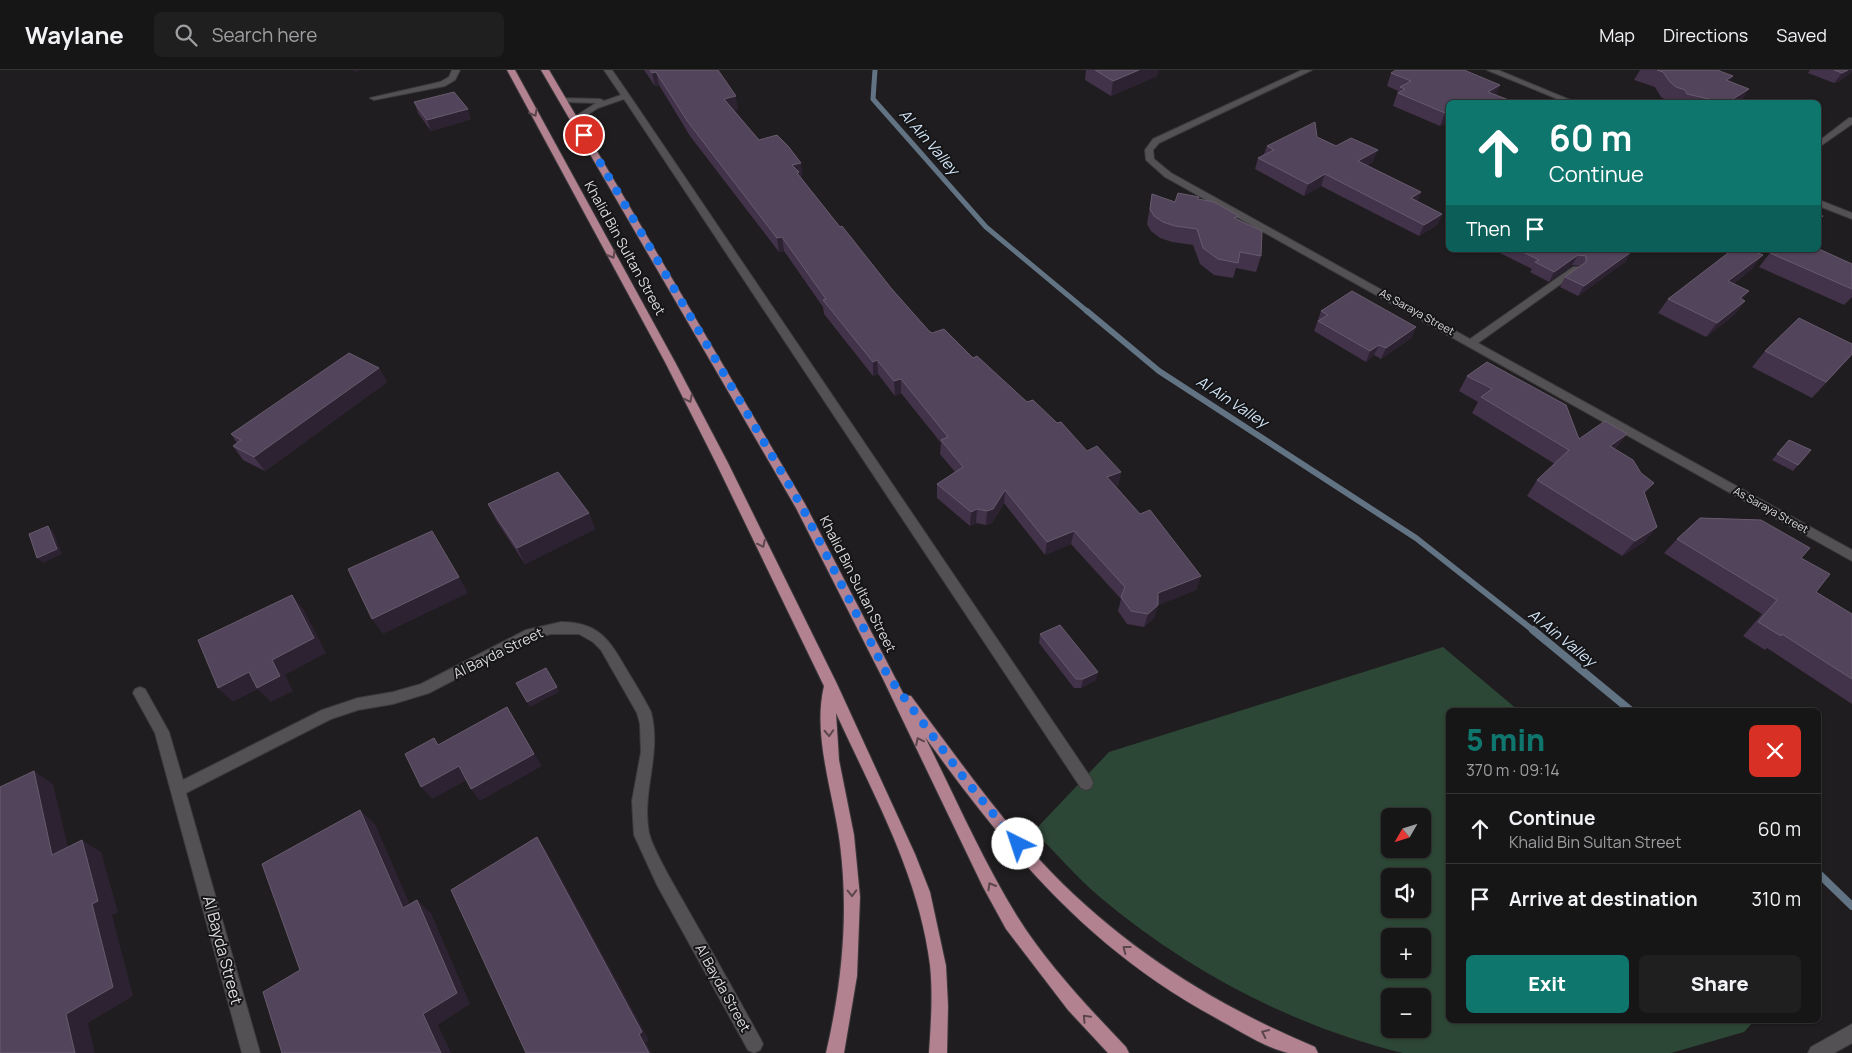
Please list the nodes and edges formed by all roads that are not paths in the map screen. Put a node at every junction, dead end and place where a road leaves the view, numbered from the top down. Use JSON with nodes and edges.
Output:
{"nodes":[{"id":1,"x":456,"y":70,"type":"edge"},
{"id":2,"x":511,"y":70,"type":"edge"},
{"id":3,"x":544,"y":70,"type":"edge"},
{"id":4,"x":608,"y":70,"type":"edge"},
{"id":5,"x":1308,"y":70,"type":"edge"},
{"id":6,"x":1491,"y":70,"type":"edge"},
{"id":7,"x":626,"y":96,"type":"junction"},
{"id":8,"x":374,"y":98,"type":"dead end"},
{"id":9,"x":612,"y":99,"type":"junction"},
{"id":10,"x":563,"y":100,"type":"junction"},
{"id":11,"x":1566,"y":100,"type":"edge"},
{"id":12,"x":575,"y":119,"type":"junction"},
{"id":13,"x":1852,"y":120,"type":"edge"},
{"id":14,"x":1821,"y":143,"type":"edge"},
{"id":15,"x":1821,"y":204,"type":"edge"},
{"id":16,"x":1852,"y":216,"type":"edge"},
{"id":17,"x":1576,"y":269,"type":"edge"},
{"id":18,"x":1472,"y":342,"type":"junction"},
{"id":19,"x":1852,"y":556,"type":"edge"},
{"id":20,"x":888,"y":676,"type":"junction"},
{"id":21,"x":830,"y":684,"type":"junction"},
{"id":22,"x":140,"y":693,"type":"dead end"},
{"id":23,"x":1086,"y":782,"type":"dead end"},
{"id":24,"x":179,"y":789,"type":"junction"},
{"id":25,"x":1852,"y":1032,"type":"edge"},
{"id":26,"x":754,"y":1044,"type":"dead end"},
{"id":27,"x":251,"y":1053,"type":"edge"},
{"id":28,"x":835,"y":1053,"type":"edge"},
{"id":29,"x":938,"y":1053,"type":"edge"},
{"id":30,"x":1120,"y":1053,"type":"edge"},
{"id":31,"x":1309,"y":1053,"type":"edge"},
{"id":32,"x":1817,"y":1053,"type":"edge"}],
"edges":[{"from":1,"to":8,"type":"street"},
{"from":2,"to":21,"type":"main road","name":"Khalid Bin Sultan Street","one_way":true},
{"from":3,"to":10,"type":"main road","name":"Khalid Bin Sultan Street"},
{"from":4,"to":7,"type":"street"},
{"from":5,"to":18,"type":"street","name":"As Saraya Street"},
{"from":6,"to":11,"type":"street"},
{"from":7,"to":9,"type":"street"},
{"from":7,"to":23,"type":"street"},
{"from":9,"to":10,"type":"street"},
{"from":9,"to":12,"type":"street"},
{"from":10,"to":12,"type":"main road","name":"Khalid Bin Sultan Street"},
{"from":12,"to":20,"type":"main road","name":"Khalid Bin Sultan Street"},
{"from":13,"to":14,"type":"street"},
{"from":15,"to":16,"type":"street"},
{"from":17,"to":18,"type":"street"},
{"from":18,"to":19,"type":"street","name":"As Saraya Street"},
{"from":30,"to":20,"type":"main road","name":"Khalid Bin Sultan Street","one_way":true},
{"from":31,"to":20,"type":"main road","one_way":true},
{"from":21,"to":28,"type":"main road","one_way":true},
{"from":21,"to":29,"type":"main road","name":"Khalid Bin Sultan Street"},
{"from":22,"to":24,"type":"street","name":"Al Bayda Street"},
{"from":24,"to":26,"type":"street","name":"Al Bayda Street"},
{"from":24,"to":27,"type":"street","name":"Al Bayda Street"},
{"from":25,"to":32,"type":"street"}]}
